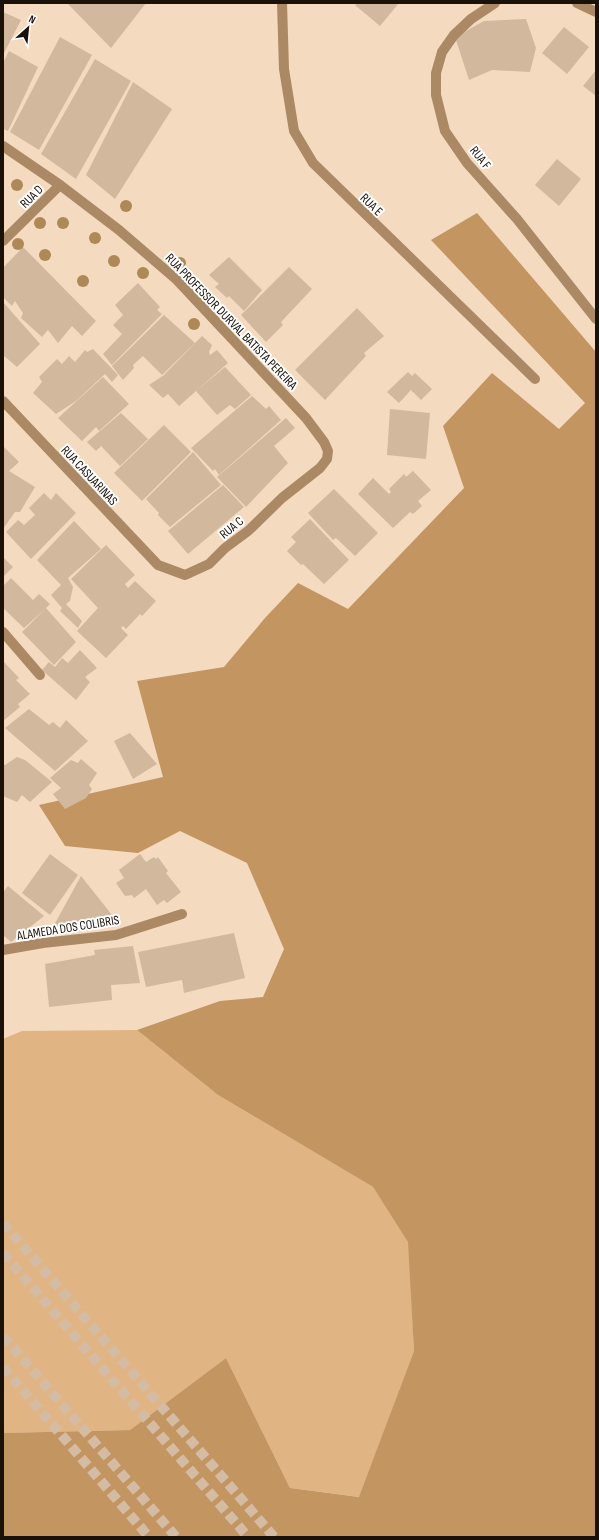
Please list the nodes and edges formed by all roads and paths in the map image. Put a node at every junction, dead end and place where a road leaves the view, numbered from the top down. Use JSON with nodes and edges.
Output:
{"nodes":[{"id":1,"x":282,"y":3,"type":"edge"},
{"id":2,"x":495,"y":3,"type":"edge"},
{"id":3,"x":577,"y":3,"type":"edge"},
{"id":4,"x":596,"y":12,"type":"edge"},
{"id":5,"x":3,"y":146,"type":"edge"},
{"id":6,"x":60,"y":185,"type":"junction"},
{"id":7,"x":3,"y":241,"type":"edge"},
{"id":8,"x":596,"y":319,"type":"edge"},
{"id":9,"x":535,"y":379,"type":"dead end"},
{"id":10,"x":3,"y":401,"type":"edge"},
{"id":11,"x":311,"y":474,"type":"joint"},
{"id":12,"x":158,"y":565,"type":"joint"},
{"id":13,"x":3,"y":632,"type":"edge"},
{"id":14,"x":40,"y":674,"type":"dead end"},
{"id":15,"x":182,"y":914,"type":"dead end"},
{"id":16,"x":3,"y":950,"type":"edge"}],
"edges":[{"from":1,"to":9,"type":"street","name":"RUA E"},
{"from":2,"to":8,"type":"street","name":"RUA F"},
{"from":3,"to":4,"type":"street"},
{"from":5,"to":6,"type":"street","name":"RUA PROFESSOR DURVAL BATISTA PEREIRA"},
{"from":6,"to":7,"type":"street","name":"RUA D"},
{"from":6,"to":11,"type":"street","name":"RUA PROFESSOR DURVAL BATISTA PEREIRA"},
{"from":10,"to":12,"type":"street","name":"RUA CASUARINAS"},
{"from":11,"to":12,"type":"street","name":"RUA C"},
{"from":13,"to":14,"type":"street"},
{"from":15,"to":16,"type":"street","name":"ALAMEDA DOS COLIBRIS"}]}
